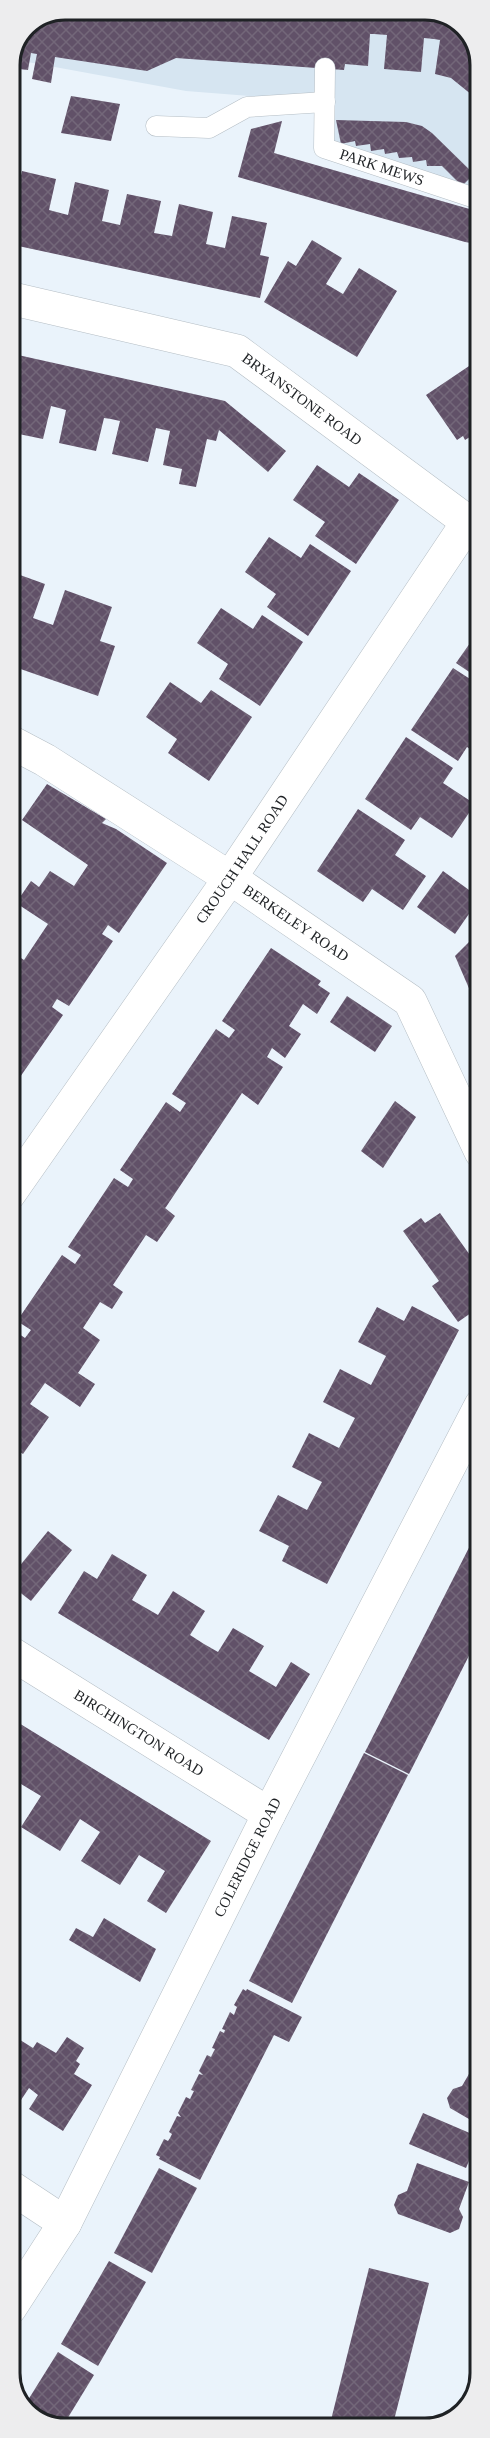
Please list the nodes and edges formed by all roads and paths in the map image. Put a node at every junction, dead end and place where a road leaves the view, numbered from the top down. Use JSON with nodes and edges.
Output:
{"nodes":[{"id":1,"x":325,"y":68,"type":"dead end"},
{"id":2,"x":326,"y":102,"type":"junction"},
{"id":3,"x":156,"y":126,"type":"dead end"},
{"id":4,"x":470,"y":197,"type":"edge"},
{"id":5,"x":20,"y":301,"type":"edge"},
{"id":6,"x":470,"y":519,"type":"edge"},
{"id":7,"x":470,"y":534,"type":"edge"},
{"id":8,"x":20,"y":747,"type":"edge"},
{"id":9,"x":230,"y":878,"type":"junction"},
{"id":10,"x":470,"y":1128,"type":"edge"},
{"id":11,"x":20,"y":1178,"type":"edge"},
{"id":12,"x":470,"y":1426,"type":"edge"},
{"id":13,"x":20,"y":1659,"type":"edge"},
{"id":14,"x":269,"y":1814,"type":"junction"},
{"id":15,"x":20,"y":2193,"type":"edge"},
{"id":16,"x":65,"y":2223,"type":"junction"},
{"id":17,"x":20,"y":2291,"type":"edge"}],
"edges":[{"from":1,"to":2,"type":"lane","name":"PARK MEWS"},
{"from":2,"to":3,"type":"lane"},
{"from":2,"to":4,"type":"lane","name":"PARK MEWS"},
{"from":5,"to":6,"type":"street","name":"BRYANSTONE ROAD"},
{"from":7,"to":9,"type":"street","name":"CROUCH HALL ROAD"},
{"from":8,"to":9,"type":"street","name":"BERKELEY ROAD"},
{"from":9,"to":10,"type":"street","name":"BERKELEY ROAD"},
{"from":9,"to":11,"type":"street","name":"CROUCH HALL ROAD"},
{"from":12,"to":14,"type":"street","name":"COLERIDGE ROAD"},
{"from":13,"to":14,"type":"street","name":"BIRCHINGTON ROAD"},
{"from":14,"to":16,"type":"street","name":"COLERIDGE ROAD"},
{"from":15,"to":16,"type":"street"},
{"from":16,"to":17,"type":"street","name":"COLERIDGE ROAD"}]}
